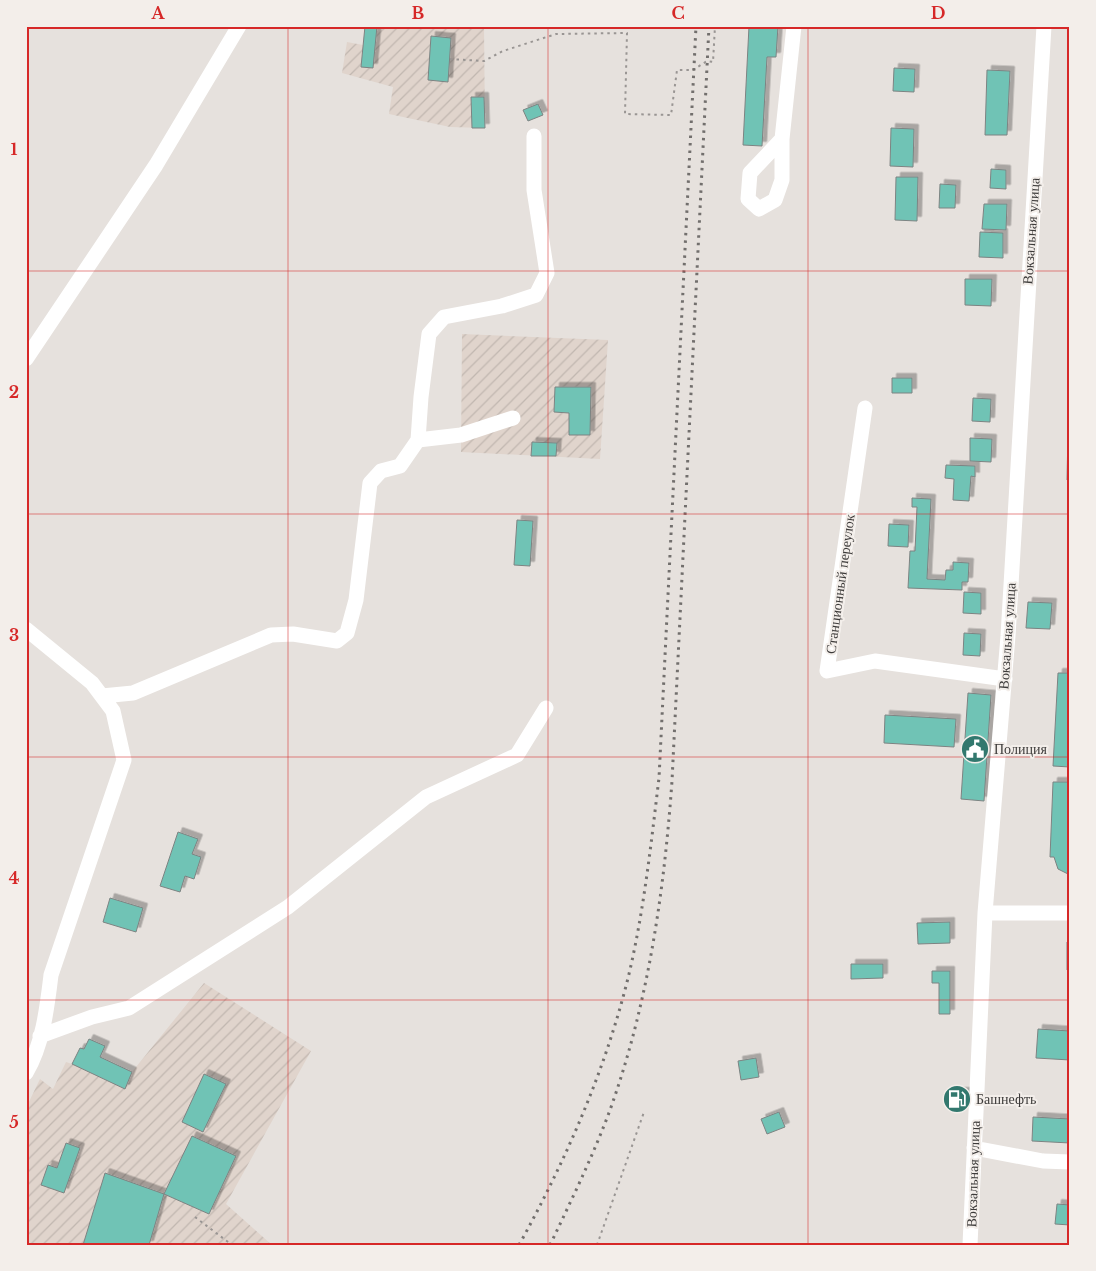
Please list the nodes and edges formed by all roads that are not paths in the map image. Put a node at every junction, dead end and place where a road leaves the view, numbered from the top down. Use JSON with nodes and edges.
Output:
{"nodes":[{"id":1,"x":239,"y":26,"type":"edge"},
{"id":2,"x":794,"y":26,"type":"edge"},
{"id":3,"x":1044,"y":26,"type":"edge"},
{"id":4,"x":534,"y":136,"type":"dead end"},
{"id":5,"x":782,"y":139,"type":"dead end"},
{"id":6,"x":26,"y":359,"type":"edge"},
{"id":7,"x":866,"y":408,"type":"dead end"},
{"id":8,"x":513,"y":418,"type":"dead end"},
{"id":9,"x":418,"y":440,"type":"junction"},
{"id":10,"x":26,"y":629,"type":"edge"},
{"id":11,"x":1005,"y":679,"type":"junction"},
{"id":12,"x":102,"y":696,"type":"junction"},
{"id":13,"x":546,"y":708,"type":"dead end"},
{"id":14,"x":985,"y":913,"type":"junction"},
{"id":15,"x":1070,"y":914,"type":"edge"},
{"id":16,"x":40,"y":1036,"type":"junction"},
{"id":17,"x":26,"y":1073,"type":"edge"},
{"id":18,"x":974,"y":1148,"type":"junction"},
{"id":19,"x":1070,"y":1162,"type":"edge"},
{"id":20,"x":970,"y":1245,"type":"edge"}],
"edges":[{"from":1,"to":6,"type":"street"},
{"from":2,"to":5,"type":"street"},
{"from":3,"to":11,"type":"street","name":"Вокзальная улица"},
{"from":4,"to":9,"type":"street"},
{"from":7,"to":11,"type":"street","name":"Станционный переулок"},
{"from":8,"to":9,"type":"street"},
{"from":9,"to":12,"type":"street"},
{"from":10,"to":12,"type":"street"},
{"from":11,"to":14,"type":"street","name":"Вокзальная улица"},
{"from":12,"to":16,"type":"street"},
{"from":13,"to":16,"type":"street"},
{"from":14,"to":15,"type":"street"},
{"from":14,"to":18,"type":"street","name":"Вокзальная улица"},
{"from":16,"to":17,"type":"street"},
{"from":18,"to":19,"type":"street"},
{"from":18,"to":20,"type":"street","name":"Вокзальная улица"}]}
